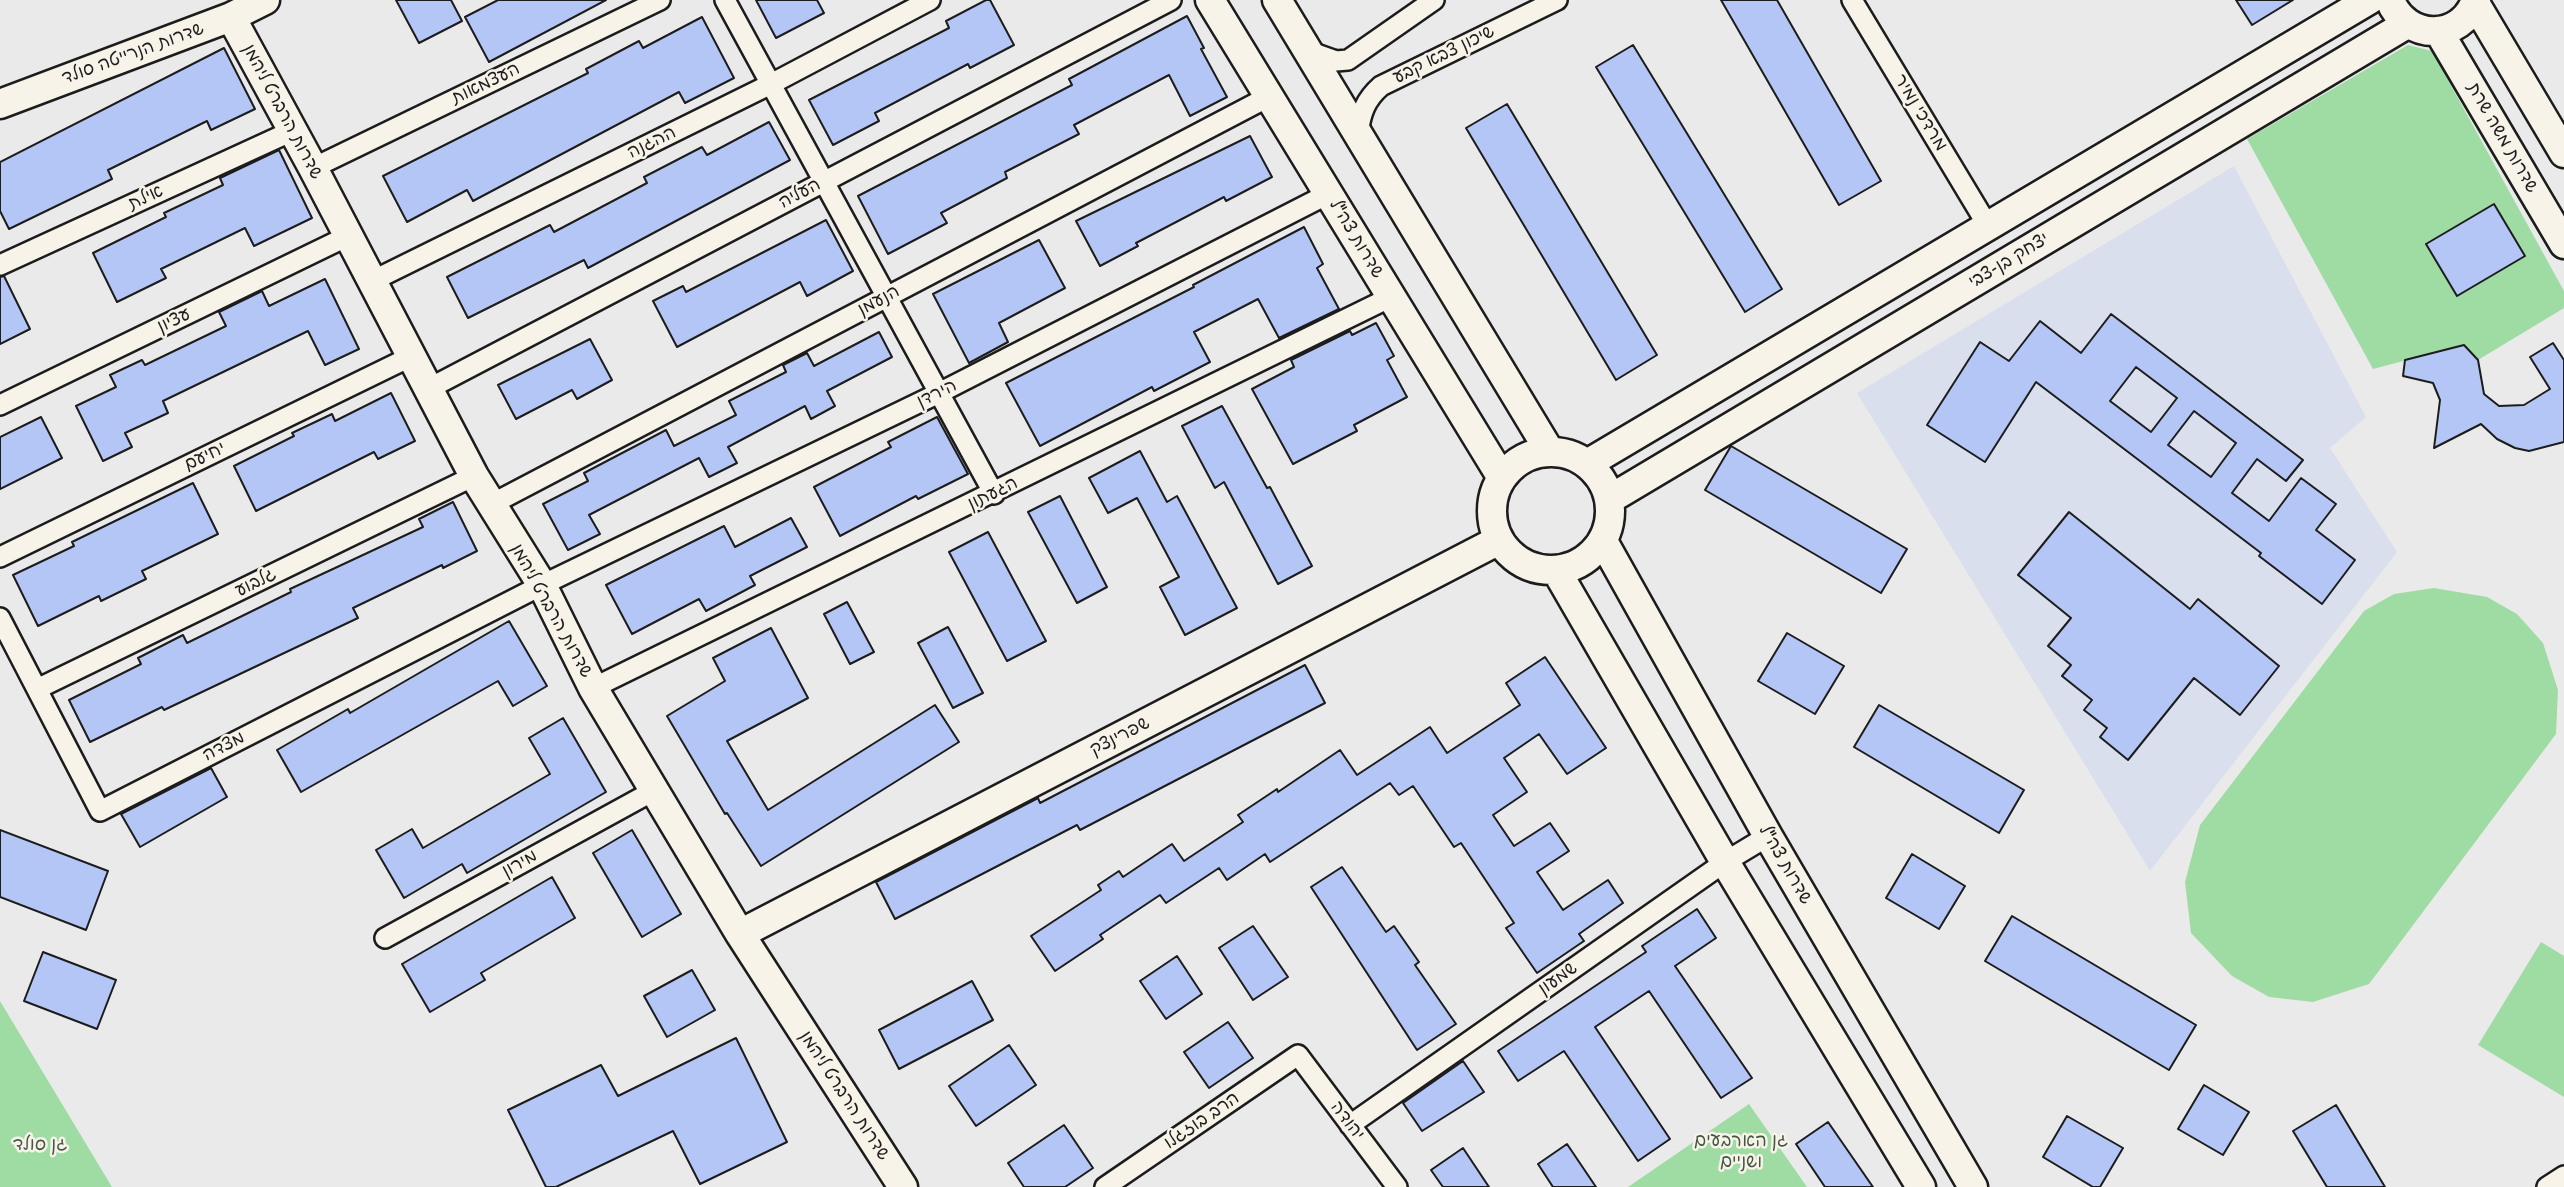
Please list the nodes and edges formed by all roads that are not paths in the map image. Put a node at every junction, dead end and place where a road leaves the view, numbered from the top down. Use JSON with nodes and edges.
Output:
{"nodes":[{"id":1,"x":265,"y":0,"type":"edge"},
{"id":2,"x":660,"y":0,"type":"edge"},
{"id":3,"x":725,"y":0,"type":"edge"},
{"id":4,"x":930,"y":0,"type":"edge"},
{"id":5,"x":1171,"y":0,"type":"edge"},
{"id":6,"x":1210,"y":0,"type":"edge"},
{"id":7,"x":1277,"y":0,"type":"edge"},
{"id":8,"x":1434,"y":0,"type":"edge"},
{"id":9,"x":1557,"y":0,"type":"edge"},
{"id":10,"x":1852,"y":0,"type":"edge"},
{"id":11,"x":2370,"y":0,"type":"edge"},
{"id":12,"x":2390,"y":0,"type":"edge"},
{"id":13,"x":2475,"y":1,"type":"edge"},
{"id":14,"x":231,"y":18,"type":"junction"},
{"id":15,"x":2407,"y":24,"type":"junction"},
{"id":16,"x":2439,"y":32,"type":"junction"},
{"id":17,"x":1308,"y":51,"type":"junction"},
{"id":18,"x":771,"y":84,"type":"junction"},
{"id":19,"x":1268,"y":97,"type":"junction"},
{"id":20,"x":0,"y":104,"type":"edge"},
{"id":21,"x":292,"y":131,"type":"junction"},
{"id":22,"x":1357,"y":133,"type":"junction"},
{"id":23,"x":2564,"y":153,"type":"edge"},
{"id":24,"x":313,"y":169,"type":"junction"},
{"id":25,"x":824,"y":182,"type":"junction"},
{"id":26,"x":1328,"y":194,"type":"junction"},
{"id":27,"x":1988,"y":226,"type":"junction"},
{"id":28,"x":348,"y":236,"type":"junction"},
{"id":29,"x":2564,"y":244,"type":"edge"},
{"id":30,"x":0,"y":265,"type":"edge"},
{"id":31,"x":372,"y":281,"type":"junction"},
{"id":32,"x":887,"y":297,"type":"junction"},
{"id":33,"x":1391,"y":297,"type":"junction"},
{"id":34,"x":410,"y":357,"type":"junction"},
{"id":35,"x":428,"y":389,"type":"junction"},
{"id":36,"x":939,"y":393,"type":"junction"},
{"id":37,"x":0,"y":405,"type":"edge"},
{"id":38,"x":1550,"y":452,"type":"junction"},
{"id":39,"x":1587,"y":464,"type":"junction"},
{"id":40,"x":474,"y":476,"type":"junction"},
{"id":41,"x":1502,"y":478,"type":"junction"},
{"id":42,"x":994,"y":494,"type":"junction"},
{"id":43,"x":1610,"y":499,"type":"junction"},
{"id":44,"x":491,"y":505,"type":"junction"},
{"id":45,"x":1499,"y":540,"type":"junction"},
{"id":46,"x":1603,"y":541,"type":"junction"},
{"id":47,"x":0,"y":557,"type":"edge"},
{"id":48,"x":1556,"y":570,"type":"junction"},
{"id":49,"x":542,"y":585,"type":"junction"},
{"id":50,"x":0,"y":618,"type":"edge"},
{"id":51,"x":593,"y":688,"type":"junction"},
{"id":52,"x":37,"y":689,"type":"junction"},
{"id":53,"x":654,"y":790,"type":"junction"},
{"id":54,"x":1768,"y":836,"type":"junction"},
{"id":55,"x":1725,"y":862,"type":"junction"},
{"id":56,"x":740,"y":934,"type":"junction"},
{"id":57,"x":385,"y":938,"type":"dead end"},
{"id":58,"x":1298,"y":1055,"type":"joint"},
{"id":59,"x":1350,"y":1125,"type":"junction"},
{"id":60,"x":2564,"y":1176,"type":"edge"},
{"id":61,"x":903,"y":1187,"type":"edge"},
{"id":62,"x":1105,"y":1187,"type":"edge"},
{"id":63,"x":1397,"y":1187,"type":"edge"},
{"id":64,"x":1921,"y":1187,"type":"edge"},
{"id":65,"x":1973,"y":1187,"type":"edge"},
{"id":66,"x":2547,"y":1187,"type":"edge"}],
"edges":[{"from":1,"to":14,"type":"street","name":"שדרות הנרייטה סולד"},
{"from":2,"to":24,"type":"street","name":"העצמאות"},
{"from":3,"to":18,"type":"street"},
{"from":4,"to":18,"type":"street","name":"ההגנה"},
{"from":5,"to":25,"type":"street","name":"העליה"},
{"from":6,"to":19,"type":"street","name":"שדרות צה\"ל"},
{"from":7,"to":17,"type":"street"},
{"from":8,"to":17,"type":"street"},
{"from":9,"to":22,"type":"street","name":"שיכון צבא קבע"},
{"from":10,"to":27,"type":"street","name":"מרדכי נמיר"},
{"from":11,"to":27,"type":"street"},
{"from":12,"to":15,"type":"street"},
{"from":13,"to":16,"type":"street"},
{"from":13,"to":23,"type":"street"},
{"from":14,"to":20,"type":"street","name":"שדרות הנרייטה סולד"},
{"from":14,"to":21,"type":"street","name":"שדרות הרברט ליהמן"},
{"from":15,"to":16,"type":"street"},
{"from":15,"to":43,"type":"street","name":"יצחק בן-צבי"},
{"from":16,"to":29,"type":"street","name":"שדרות משה שרת"},
{"from":17,"to":22,"type":"street"},
{"from":18,"to":25,"type":"street"},
{"from":18,"to":31,"type":"street","name":"ההגנה"},
{"from":19,"to":26,"type":"street","name":"שדרות צה\"ל"},
{"from":19,"to":32,"type":"street","name":"הנעמן"},
{"from":21,"to":24,"type":"street","name":"שדרות הרברט ליהמן"},
{"from":21,"to":30,"type":"street","name":"אילת"},
{"from":22,"to":38,"type":"street"},
{"from":24,"to":28,"type":"street","name":"שדרות הרברט ליהמן"},
{"from":25,"to":32,"type":"street"},
{"from":25,"to":35,"type":"street","name":"העליה"},
{"from":26,"to":33,"type":"street","name":"שדרות צה\"ל"},
{"from":26,"to":36,"type":"street","name":"הירדן"},
{"from":27,"to":39,"type":"street"},
{"from":28,"to":31,"type":"street","name":"שדרות הרברט ליהמן"},
{"from":28,"to":37,"type":"street","name":"עציון"},
{"from":31,"to":34,"type":"street","name":"שדרות הרברט ליהמן"},
{"from":32,"to":36,"type":"street"},
{"from":32,"to":44,"type":"street","name":"הנעמן"},
{"from":33,"to":41,"type":"street","name":"שדרות צה\"ל"},
{"from":33,"to":42,"type":"street","name":"הגעתון"},
{"from":34,"to":35,"type":"street","name":"שדרות הרברט ליהמן"},
{"from":34,"to":47,"type":"street","name":"יחיעם"},
{"from":35,"to":40,"type":"street","name":"שדרות הרברט ליהמן"},
{"from":36,"to":42,"type":"street"},
{"from":36,"to":49,"type":"street","name":"הירדן"},
{"from":38,"to":39,"type":"street"},
{"from":38,"to":41,"type":"street"},
{"from":39,"to":43,"type":"street"},
{"from":40,"to":44,"type":"street","name":"שדרות הרברט ליהמן"},
{"from":40,"to":52,"type":"street","name":"גלבוע"},
{"from":41,"to":45,"type":"street"},
{"from":42,"to":51,"type":"street","name":"הגעתון"},
{"from":43,"to":46,"type":"street"},
{"from":44,"to":49,"type":"street","name":"שדרות הרברט ליהמן"},
{"from":45,"to":48,"type":"street"},
{"from":45,"to":56,"type":"street","name":"שפרינצק"},
{"from":46,"to":48,"type":"street"},
{"from":46,"to":54,"type":"street","name":"שדרות צה\"ל"},
{"from":48,"to":55,"type":"street"},
{"from":49,"to":51,"type":"street","name":"שדרות הרברט ליהמן"},
{"from":49,"to":52,"type":"street","name":"מצדה"},
{"from":50,"to":52,"type":"street","name":"מצדה"},
{"from":51,"to":53,"type":"street","name":"שדרות הרברט ליהמן"},
{"from":53,"to":56,"type":"street","name":"שדרות הרברט ליהמן"},
{"from":53,"to":57,"type":"street","name":"מירון"},
{"from":54,"to":55,"type":"street","name":"שמעון"},
{"from":54,"to":65,"type":"street","name":"שדרות צה\"ל"},
{"from":55,"to":59,"type":"street","name":"שמעון"},
{"from":55,"to":64,"type":"street"},
{"from":56,"to":61,"type":"street","name":"שדרות הרברט ליהמן"},
{"from":58,"to":59,"type":"street","name":"יהודה"},
{"from":58,"to":62,"type":"street","name":"הרב בוזגלו"},
{"from":59,"to":63,"type":"street","name":"יהודה"},
{"from":60,"to":66,"type":"street"}]}
